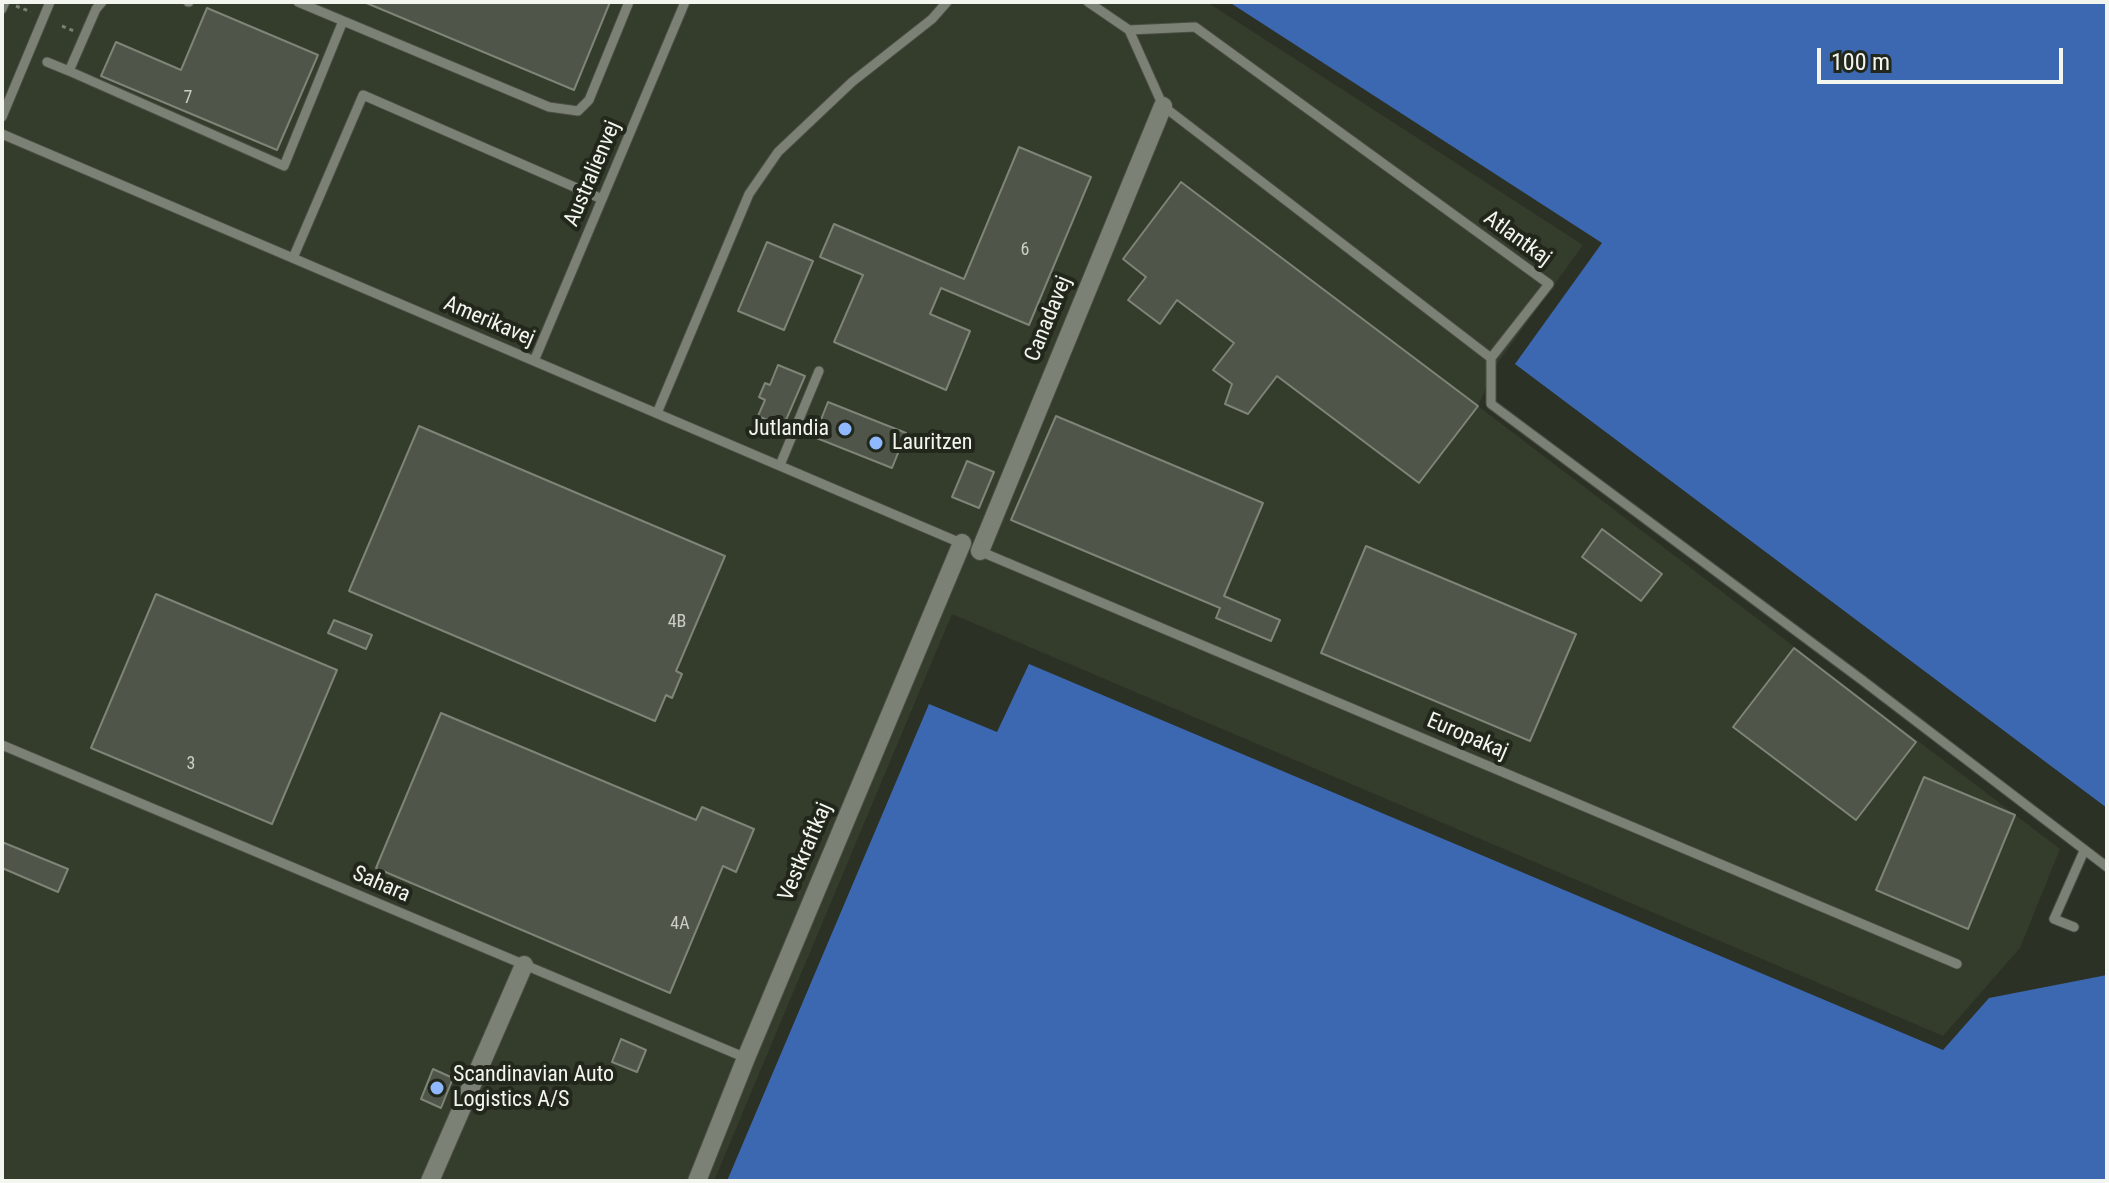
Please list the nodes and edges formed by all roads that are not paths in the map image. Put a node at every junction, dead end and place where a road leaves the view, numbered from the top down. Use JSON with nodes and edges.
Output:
{"nodes":[{"id":1,"x":6,"y":2,"type":"edge"},
{"id":2,"x":50,"y":2,"type":"edge"},
{"id":3,"x":102,"y":2,"type":"edge"},
{"id":4,"x":298,"y":2,"type":"edge"},
{"id":5,"x":629,"y":2,"type":"edge"},
{"id":6,"x":685,"y":2,"type":"edge"},
{"id":7,"x":947,"y":2,"type":"edge"},
{"id":8,"x":1088,"y":2,"type":"edge"},
{"id":9,"x":2,"y":9,"type":"edge"},
{"id":10,"x":343,"y":21,"type":"junction"},
{"id":11,"x":1129,"y":30,"type":"junction"},
{"id":12,"x":37,"y":58,"type":"junction"},
{"id":13,"x":69,"y":71,"type":"junction"},
{"id":14,"x":1163,"y":106,"type":"junction"},
{"id":15,"x":2,"y":117,"type":"edge"},
{"id":16,"x":2,"y":134,"type":"edge"},
{"id":17,"x":602,"y":199,"type":"junction"},
{"id":18,"x":293,"y":258,"type":"junction"},
{"id":19,"x":1491,"y":358,"type":"junction"},
{"id":20,"x":534,"y":361,"type":"junction"},
{"id":21,"x":819,"y":371,"type":"dead end"},
{"id":22,"x":657,"y":413,"type":"junction"},
{"id":23,"x":780,"y":465,"type":"junction"},
{"id":24,"x":971,"y":547,"type":"junction"},
{"id":25,"x":2,"y":745,"type":"edge"},
{"id":26,"x":2084,"y":851,"type":"junction"},
{"id":27,"x":2107,"y":867,"type":"edge"},
{"id":28,"x":2074,"y":927,"type":"dead end"},
{"id":29,"x":1957,"y":964,"type":"dead end"},
{"id":30,"x":524,"y":965,"type":"junction"},
{"id":31,"x":746,"y":1058,"type":"junction"},
{"id":32,"x":430,"y":1181,"type":"edge"},
{"id":33,"x":697,"y":1181,"type":"edge"}],
"edges":[{"from":1,"to":9,"type":"lane"},
{"from":2,"to":12,"type":"lane"},
{"from":3,"to":13,"type":"lane"},
{"from":4,"to":10,"type":"lane"},
{"from":5,"to":10,"type":"lane"},
{"from":6,"to":17,"type":"lane","name":"Australienvej"},
{"from":7,"to":22,"type":"lane"},
{"from":8,"to":11,"type":"lane"},
{"from":10,"to":13,"type":"lane"},
{"from":11,"to":14,"type":"lane"},
{"from":11,"to":19,"type":"lane","name":"Atlantkaj"},
{"from":12,"to":13,"type":"lane"},
{"from":12,"to":15,"type":"lane"},
{"from":14,"to":19,"type":"lane"},
{"from":14,"to":24,"type":"street","name":"Canadavej"},
{"from":16,"to":18,"type":"lane","name":"Amerikavej"},
{"from":17,"to":18,"type":"lane"},
{"from":17,"to":20,"type":"lane","name":"Australienvej"},
{"from":18,"to":20,"type":"lane","name":"Amerikavej"},
{"from":19,"to":26,"type":"lane"},
{"from":20,"to":22,"type":"lane","name":"Amerikavej"},
{"from":21,"to":23,"type":"lane"},
{"from":22,"to":23,"type":"lane","name":"Amerikavej"},
{"from":23,"to":24,"type":"lane","name":"Amerikavej"},
{"from":24,"to":29,"type":"lane","name":"Europakaj"},
{"from":24,"to":31,"type":"street","name":"Vestkraftkaj"},
{"from":25,"to":30,"type":"lane","name":"Sahara"},
{"from":26,"to":27,"type":"lane"},
{"from":26,"to":28,"type":"lane"},
{"from":30,"to":31,"type":"lane","name":"Sahara"},
{"from":30,"to":32,"type":"street"},
{"from":31,"to":33,"type":"street","name":"Vestkraftkaj"}]}
